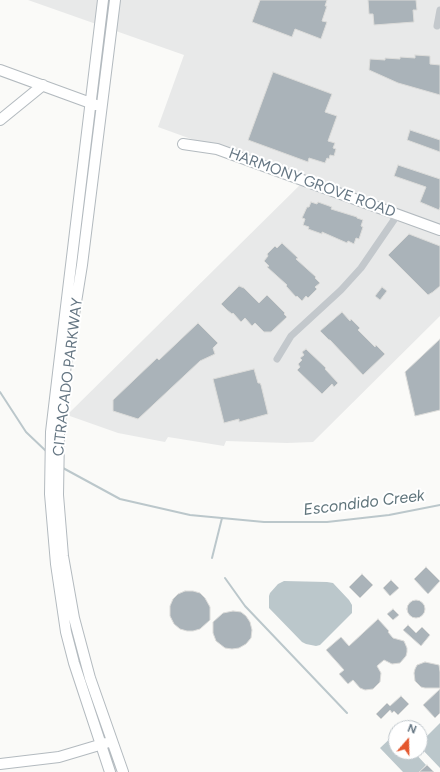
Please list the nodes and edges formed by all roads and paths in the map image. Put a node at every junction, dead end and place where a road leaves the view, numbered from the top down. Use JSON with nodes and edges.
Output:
{"nodes":[{"id":1,"x":103,"y":0,"type":"edge"},
{"id":2,"x":115,"y":0,"type":"edge"},
{"id":3,"x":440,"y":10,"type":"edge"},
{"id":4,"x":437,"y":26,"type":"dead end"},
{"id":5,"x":0,"y":70,"type":"edge"},
{"id":6,"x":43,"y":85,"type":"junction"},
{"id":7,"x":90,"y":103,"type":"junction"},
{"id":8,"x":101,"y":107,"type":"junction"},
{"id":9,"x":0,"y":120,"type":"edge"},
{"id":10,"x":183,"y":144,"type":"dead end"},
{"id":11,"x":398,"y":214,"type":"junction"},
{"id":12,"x":440,"y":230,"type":"edge"},
{"id":13,"x":277,"y":359,"type":"dead end"},
{"id":14,"x":55,"y":433,"type":"junction"},
{"id":15,"x":56,"y":529,"type":"junction"},
{"id":16,"x":112,"y":741,"type":"junction"},
{"id":17,"x":101,"y":745,"type":"junction"},
{"id":18,"x":0,"y":764,"type":"edge"},
{"id":19,"x":110,"y":772,"type":"edge"},
{"id":20,"x":123,"y":772,"type":"edge"}],
"edges":[{"from":1,"to":7,"type":"main road","name":"CITRACADO PARKWAY"},
{"from":2,"to":8,"type":"main road","name":"CITRACADO PARKWAY"},
{"from":3,"to":4,"type":"street"},
{"from":5,"to":6,"type":"main road"},
{"from":6,"to":7,"type":"main road"},
{"from":6,"to":9,"type":"main road"},
{"from":7,"to":8,"type":"main road"},
{"from":7,"to":14,"type":"main road","name":"CITRACADO PARKWAY"},
{"from":8,"to":14,"type":"main road","name":"CITRACADO PARKWAY"},
{"from":10,"to":11,"type":"main road","name":"HARMONY GROVE ROAD"},
{"from":11,"to":12,"type":"main road","name":"HARMONY GROVE ROAD"},
{"from":11,"to":13,"type":"street"},
{"from":14,"to":15,"type":"main road","name":"CITRACADO PARKWAY"},
{"from":15,"to":16,"type":"main road","name":"CITRACADO PARKWAY"},
{"from":15,"to":17,"type":"main road","name":"CITRACADO PARKWAY"},
{"from":16,"to":17,"type":"main road"},
{"from":16,"to":20,"type":"main road","name":"CITRACADO PARKWAY"},
{"from":17,"to":18,"type":"main road"},
{"from":17,"to":19,"type":"main road","name":"CITRACADO PARKWAY"}]}
